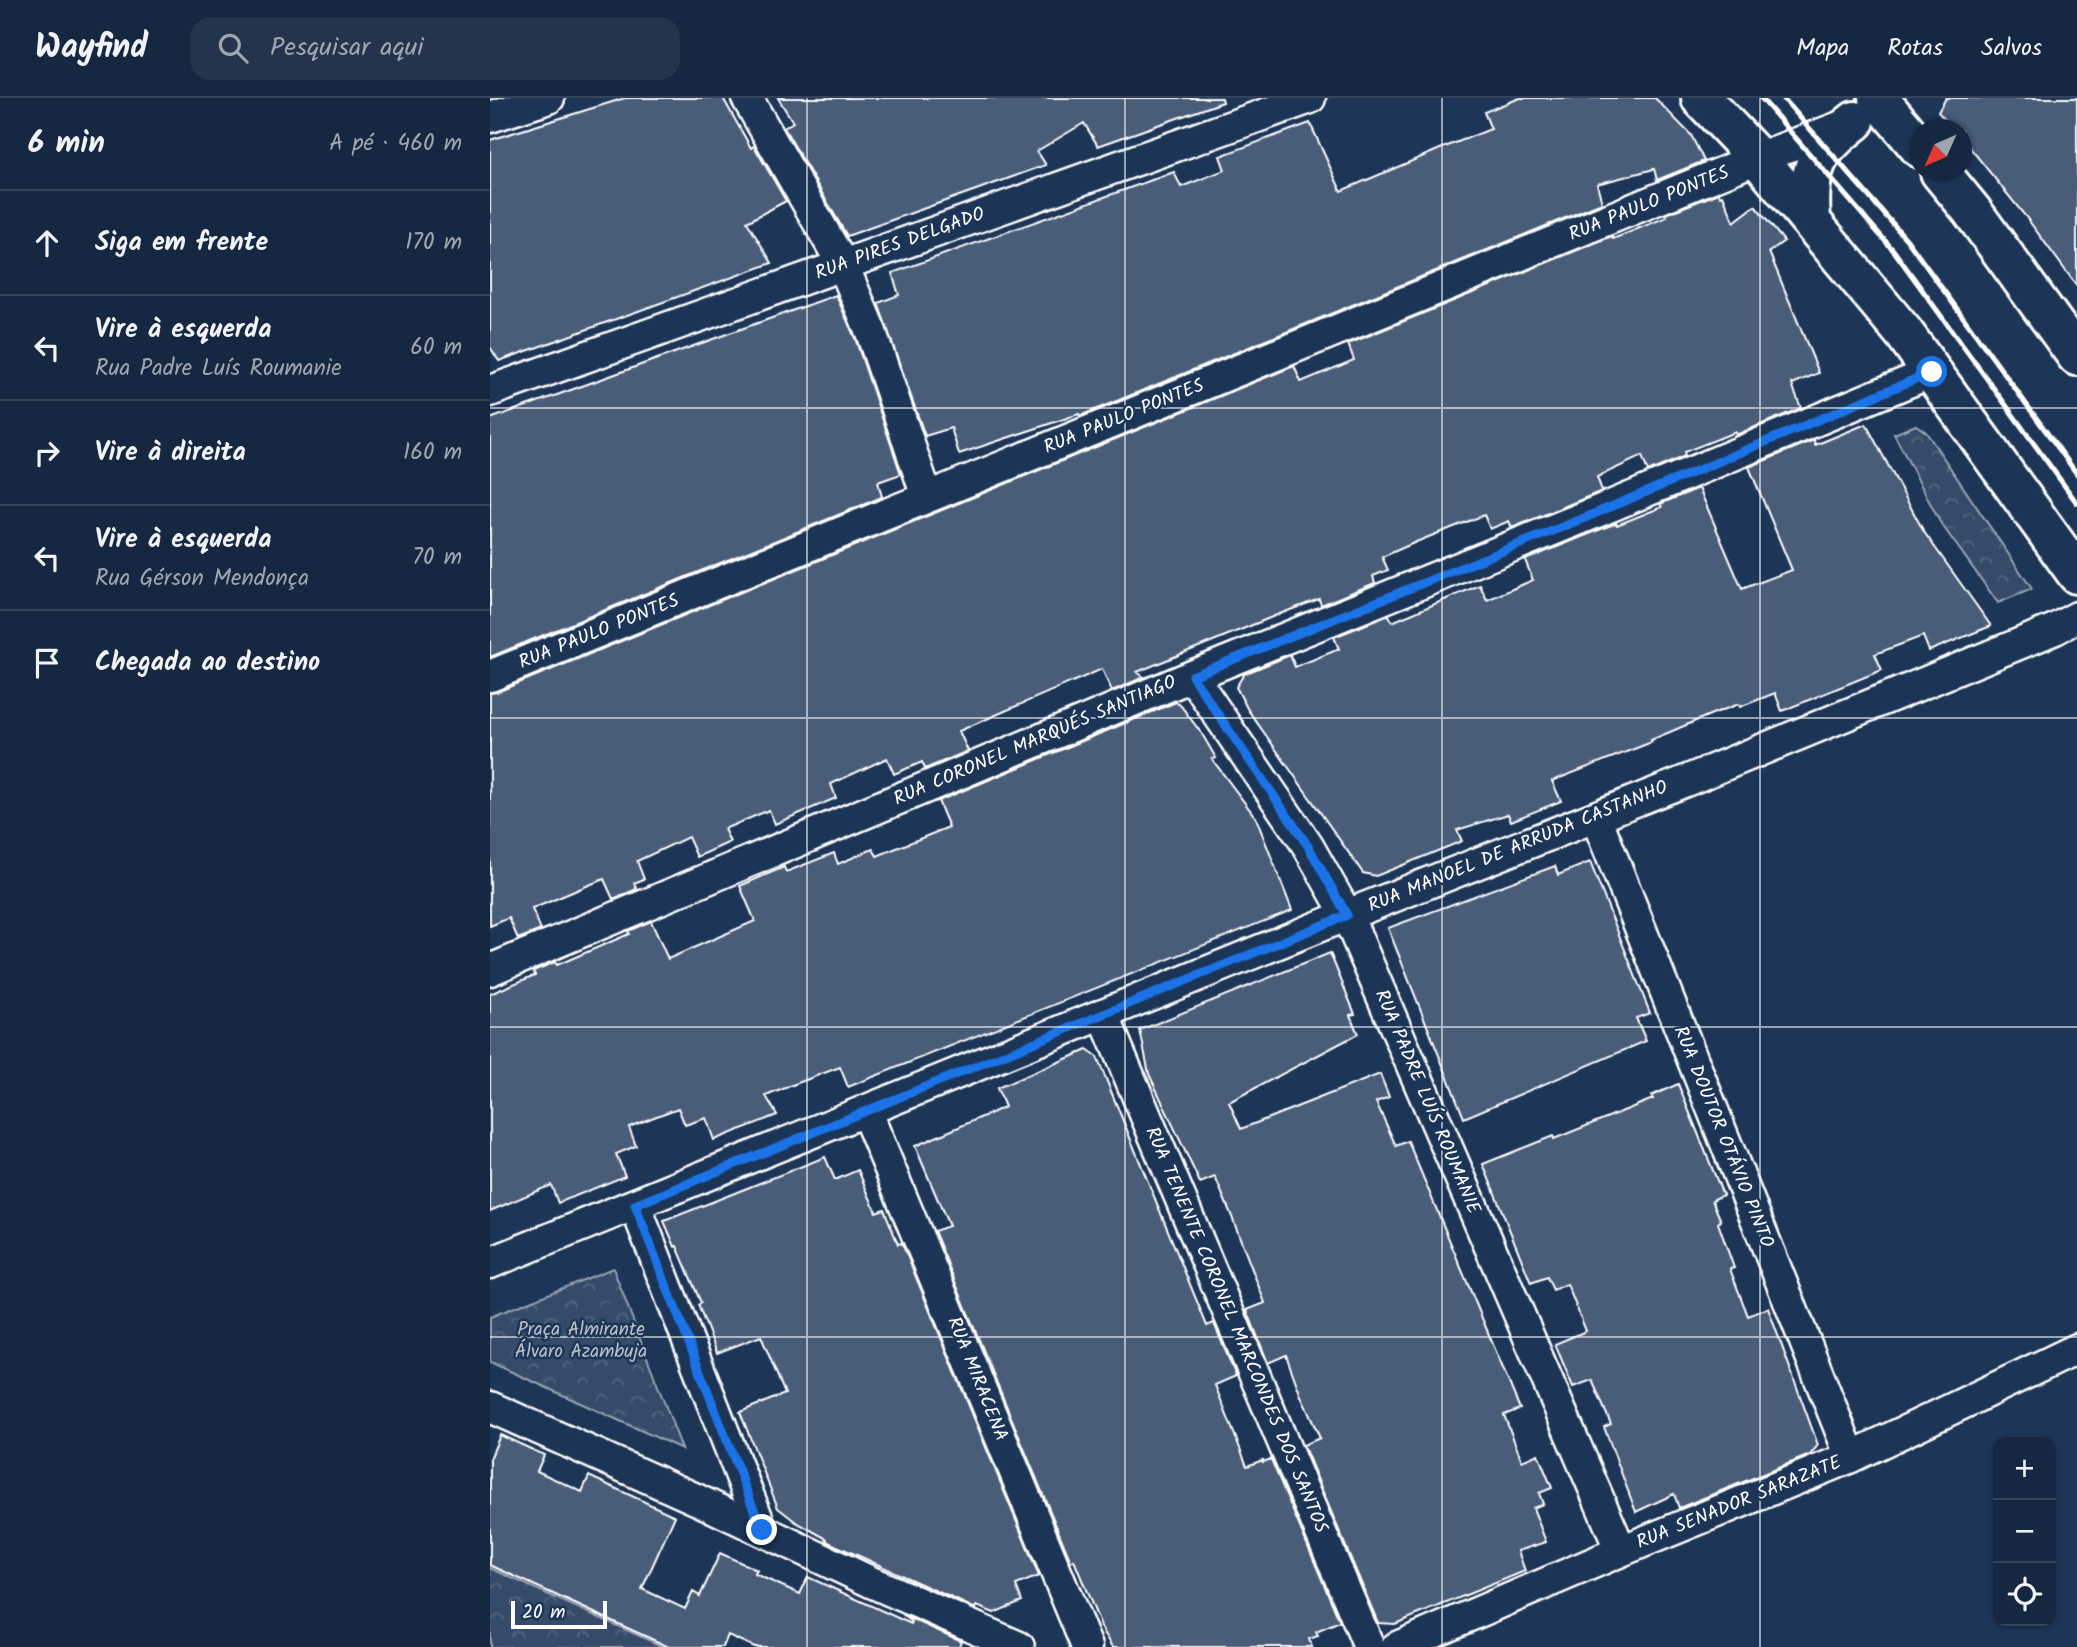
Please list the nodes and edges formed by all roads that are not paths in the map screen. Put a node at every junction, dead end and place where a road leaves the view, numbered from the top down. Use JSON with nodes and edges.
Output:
{"nodes":[{"id":1,"x":550,"y":98,"type":"edge"},
{"id":2,"x":747,"y":98,"type":"edge"},
{"id":3,"x":1310,"y":98,"type":"edge"},
{"id":4,"x":1701,"y":98,"type":"edge"},
{"id":5,"x":1880,"y":106,"type":"edge"},
{"id":6,"x":490,"y":117,"type":"edge"},
{"id":7,"x":1909,"y":136,"type":"edge"},
{"id":8,"x":1758,"y":158,"type":"junction"},
{"id":9,"x":1948,"y":182,"type":"edge"},
{"id":10,"x":1811,"y":221,"type":"junction"},
{"id":11,"x":843,"y":265,"type":"junction"},
{"id":12,"x":2077,"y":356,"type":"edge"},
{"id":13,"x":1932,"y":372,"type":"junction"},
{"id":14,"x":490,"y":391,"type":"edge"},
{"id":15,"x":927,"y":497,"type":"junction"},
{"id":16,"x":2077,"y":574,"type":"edge"},
{"id":17,"x":2077,"y":617,"type":"edge"},
{"id":18,"x":490,"y":676,"type":"edge"},
{"id":19,"x":1192,"y":676,"type":"junction"},
{"id":20,"x":1596,"y":817,"type":"junction"},
{"id":21,"x":1347,"y":915,"type":"junction"},
{"id":22,"x":490,"y":970,"type":"edge"},
{"id":23,"x":1103,"y":1014,"type":"junction"},
{"id":24,"x":866,"y":1111,"type":"junction"},
{"id":25,"x":635,"y":1205,"type":"junction"},
{"id":26,"x":490,"y":1263,"type":"edge"},
{"id":27,"x":2077,"y":1349,"type":"edge"},
{"id":28,"x":490,"y":1407,"type":"edge"},
{"id":29,"x":1851,"y":1457,"type":"junction"},
{"id":30,"x":762,"y":1530,"type":"junction"},
{"id":31,"x":1621,"y":1551,"type":"junction"},
{"id":32,"x":1019,"y":1647,"type":"edge"},
{"id":33,"x":1087,"y":1647,"type":"edge"},
{"id":34,"x":1369,"y":1647,"type":"edge"},
{"id":35,"x":1397,"y":1647,"type":"edge"}],
"edges":[{"from":1,"to":6,"type":"street"},
{"from":2,"to":11,"type":"street"},
{"from":3,"to":11,"type":"street","name":"RUA PIRES DELGADO"},
{"from":4,"to":8,"type":"main road"},
{"from":5,"to":7,"type":"main road"},
{"from":5,"to":8,"type":"street","name":"RUA PAULO PONTES"},
{"from":5,"to":10,"type":"main road"},
{"from":8,"to":10,"type":"main road"},
{"from":8,"to":15,"type":"street","name":"RUA PAULO PONTES"},
{"from":9,"to":12,"type":"main road"},
{"from":10,"to":13,"type":"main road"},
{"from":11,"to":14,"type":"street","name":"RUA PIRES DELGADO"},
{"from":11,"to":15,"type":"street"},
{"from":13,"to":16,"type":"main road"},
{"from":13,"to":19,"type":"street","name":"RUA CORONEL MARQUÉS SANTIAGO"},
{"from":15,"to":18,"type":"street","name":"RUA PAULO PONTES"},
{"from":17,"to":20,"type":"street","name":"RUA MANOEL DE ARRUDA CASTANHO"},
{"from":19,"to":21,"type":"street","name":"RUA PADRE LUÍS ROUMANIE"},
{"from":19,"to":22,"type":"street","name":"RUA CORONEL MARQUÉS SANTIAGO"},
{"from":20,"to":21,"type":"street","name":"RUA MANOEL DE ARRUDA CASTANHO"},
{"from":20,"to":29,"type":"street","name":"RUA DOUTOR OTÁVIO PINTO"},
{"from":21,"to":23,"type":"street","name":"RUA MANOEL DE ARRUDA CASTANHO"},
{"from":21,"to":31,"type":"street","name":"RUA PADRE LUÍS ROUMANIE"},
{"from":23,"to":24,"type":"street","name":"RUA MANOEL DE ARRUDA CASTANHO"},
{"from":23,"to":34,"type":"street","name":"RUA TENENTE CORONEL MARCONDES DOS SANTOS"},
{"from":24,"to":25,"type":"street","name":"RUA MANOEL DE ARRUDA CASTANHO"},
{"from":24,"to":33,"type":"street","name":"RUA MIRACENA"},
{"from":25,"to":26,"type":"street","name":"RUA MANOEL DE ARRUDA CASTANHO"},
{"from":25,"to":30,"type":"street"},
{"from":27,"to":29,"type":"street","name":"RUA SENADOR SARAZATE"},
{"from":28,"to":30,"type":"street"},
{"from":29,"to":31,"type":"street","name":"RUA SENADOR SARAZATE"},
{"from":30,"to":32,"type":"street"},
{"from":31,"to":35,"type":"street","name":"RUA SENADOR SARAZATE"}]}
